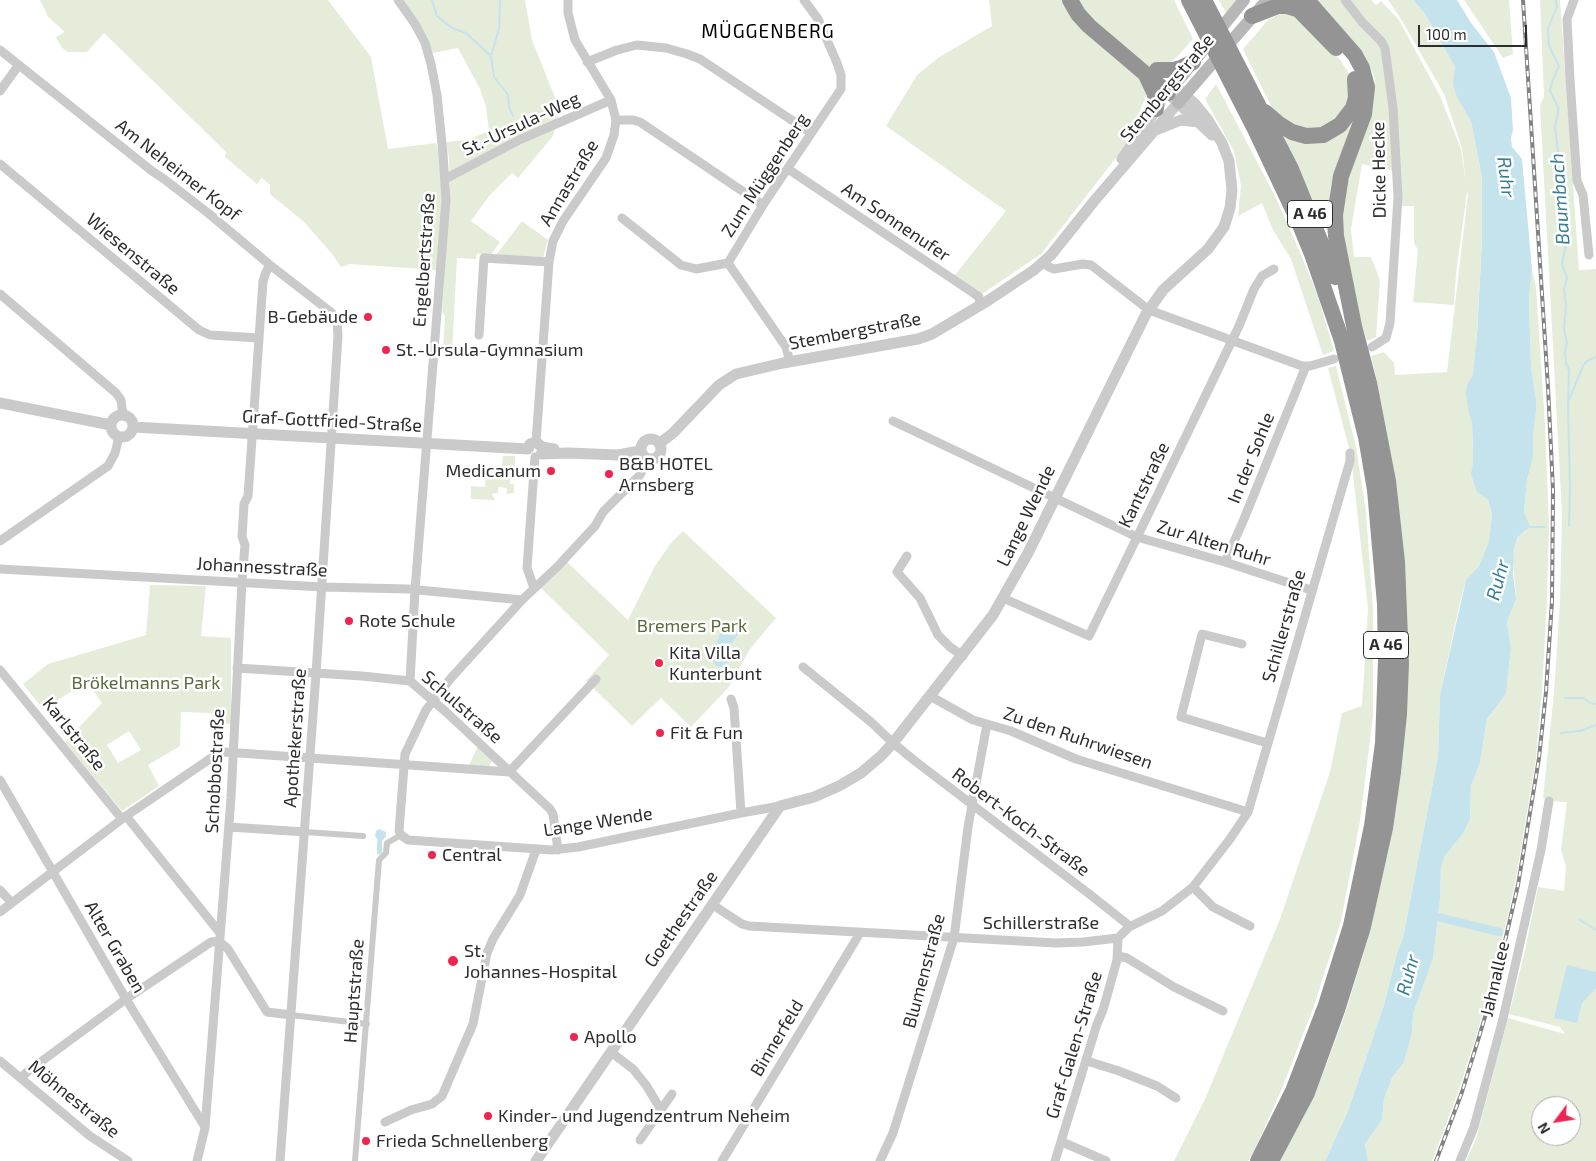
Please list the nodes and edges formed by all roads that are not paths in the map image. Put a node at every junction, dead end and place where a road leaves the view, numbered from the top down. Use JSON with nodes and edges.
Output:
{"nodes":[{"id":1,"x":398,"y":0,"type":"edge"},
{"id":2,"x":568,"y":0,"type":"edge"},
{"id":3,"x":804,"y":0,"type":"edge"},
{"id":4,"x":1070,"y":0,"type":"edge"},
{"id":5,"x":1077,"y":0,"type":"edge"},
{"id":6,"x":1189,"y":0,"type":"edge"},
{"id":7,"x":1204,"y":0,"type":"edge"},
{"id":8,"x":1244,"y":0,"type":"edge"},
{"id":9,"x":1267,"y":0,"type":"edge"},
{"id":10,"x":1345,"y":0,"type":"edge"},
{"id":11,"x":1574,"y":0,"type":"edge"},
{"id":12,"x":1298,"y":3,"type":"edge"},
{"id":13,"x":1252,"y":16,"type":"junction"},
{"id":14,"x":0,"y":50,"type":"edge"},
{"id":15,"x":587,"y":62,"type":"junction"},
{"id":16,"x":1193,"y":62,"type":"junction"},
{"id":17,"x":18,"y":66,"type":"junction"},
{"id":18,"x":1151,"y":71,"type":"junction"},
{"id":19,"x":0,"y":91,"type":"edge"},
{"id":20,"x":1176,"y":94,"type":"junction"},
{"id":21,"x":611,"y":100,"type":"junction"},
{"id":22,"x":1258,"y":105,"type":"junction"},
{"id":23,"x":1156,"y":109,"type":"junction"},
{"id":24,"x":616,"y":120,"type":"junction"},
{"id":25,"x":1199,"y":122,"type":"junction"},
{"id":26,"x":1154,"y":130,"type":"junction"},
{"id":27,"x":812,"y":133,"type":"junction"},
{"id":28,"x":1222,"y":143,"type":"junction"},
{"id":29,"x":0,"y":164,"type":"edge"},
{"id":30,"x":788,"y":169,"type":"junction"},
{"id":31,"x":445,"y":179,"type":"junction"},
{"id":32,"x":1095,"y":200,"type":"junction"},
{"id":33,"x":763,"y":206,"type":"junction"},
{"id":34,"x":622,"y":218,"type":"dead end"},
{"id":35,"x":1589,"y":255,"type":"dead end"},
{"id":36,"x":549,"y":262,"type":"junction"},
{"id":37,"x":728,"y":263,"type":"junction"},
{"id":38,"x":1044,"y":263,"type":"junction"},
{"id":39,"x":270,"y":265,"type":"junction"},
{"id":40,"x":1274,"y":269,"type":"dead end"},
{"id":41,"x":0,"y":294,"type":"edge"},
{"id":42,"x":980,"y":305,"type":"junction"},
{"id":43,"x":1148,"y":310,"type":"junction"},
{"id":44,"x":334,"y":317,"type":"joint"},
{"id":45,"x":1354,"y":326,"type":"junction"},
{"id":46,"x":479,"y":335,"type":"dead end"},
{"id":47,"x":259,"y":338,"type":"junction"},
{"id":48,"x":1231,"y":340,"type":"junction"},
{"id":49,"x":1372,"y":347,"type":"dead end"},
{"id":50,"x":1334,"y":359,"type":"dead end"},
{"id":51,"x":790,"y":362,"type":"junction"},
{"id":52,"x":1306,"y":366,"type":"junction"},
{"id":53,"x":0,"y":403,"type":"edge"},
{"id":54,"x":123,"y":415,"type":"junction"},
{"id":55,"x":893,"y":421,"type":"dead end"},
{"id":56,"x":111,"y":425,"type":"junction"},
{"id":57,"x":133,"y":427,"type":"junction"},
{"id":58,"x":252,"y":434,"type":"junction"},
{"id":59,"x":119,"y":437,"type":"junction"},
{"id":60,"x":331,"y":438,"type":"junction"},
{"id":61,"x":428,"y":443,"type":"junction"},
{"id":62,"x":660,"y":443,"type":"junction"},
{"id":63,"x":536,"y":450,"type":"junction"},
{"id":64,"x":1350,"y":453,"type":"dead end"},
{"id":65,"x":644,"y":455,"type":"junction"},
{"id":66,"x":1055,"y":497,"type":"junction"},
{"id":67,"x":1137,"y":537,"type":"junction"},
{"id":68,"x":0,"y":541,"type":"edge"},
{"id":69,"x":907,"y":556,"type":"dead end"},
{"id":70,"x":1225,"y":562,"type":"junction"},
{"id":71,"x":0,"y":569,"type":"edge"},
{"id":72,"x":242,"y":581,"type":"junction"},
{"id":73,"x":322,"y":587,"type":"junction"},
{"id":74,"x":534,"y":588,"type":"junction"},
{"id":75,"x":415,"y":590,"type":"junction"},
{"id":76,"x":1312,"y":590,"type":"junction"},
{"id":77,"x":1003,"y":598,"type":"junction"},
{"id":78,"x":522,"y":600,"type":"junction"},
{"id":79,"x":1242,"y":644,"type":"dead end"},
{"id":80,"x":963,"y":656,"type":"junction"},
{"id":81,"x":803,"y":667,"type":"dead end"},
{"id":82,"x":237,"y":668,"type":"junction"},
{"id":83,"x":0,"y":670,"type":"edge"},
{"id":84,"x":316,"y":674,"type":"junction"},
{"id":85,"x":596,"y":679,"type":"dead end"},
{"id":86,"x":410,"y":681,"type":"junction"},
{"id":87,"x":930,"y":696,"type":"junction"},
{"id":88,"x":731,"y":699,"type":"dead end"},
{"id":89,"x":432,"y":701,"type":"junction"},
{"id":90,"x":987,"y":724,"type":"junction"},
{"id":91,"x":1267,"y":743,"type":"junction"},
{"id":92,"x":893,"y":744,"type":"junction"},
{"id":93,"x":234,"y":752,"type":"junction"},
{"id":94,"x":310,"y":758,"type":"junction"},
{"id":95,"x":405,"y":764,"type":"junction"},
{"id":96,"x":509,"y":772,"type":"junction"},
{"id":97,"x":0,"y":780,"type":"edge"},
{"id":98,"x":1548,"y":801,"type":"dead end"},
{"id":99,"x":780,"y":806,"type":"junction"},
{"id":100,"x":973,"y":806,"type":"junction"},
{"id":101,"x":1248,"y":812,"type":"junction"},
{"id":102,"x":741,"y":813,"type":"junction"},
{"id":103,"x":124,"y":817,"type":"junction"},
{"id":104,"x":229,"y":827,"type":"junction"},
{"id":105,"x":305,"y":832,"type":"junction"},
{"id":106,"x":401,"y":835,"type":"junction"},
{"id":107,"x":363,"y":836,"type":"dead end"},
{"id":108,"x":536,"y":850,"type":"junction"},
{"id":109,"x":558,"y":850,"type":"junction"},
{"id":110,"x":53,"y":871,"type":"junction"},
{"id":111,"x":1192,"y":887,"type":"junction"},
{"id":112,"x":0,"y":890,"type":"edge"},
{"id":113,"x":12,"y":903,"type":"junction"},
{"id":114,"x":713,"y":905,"type":"junction"},
{"id":115,"x":0,"y":912,"type":"edge"},
{"id":116,"x":1250,"y":926,"type":"dead end"},
{"id":117,"x":1129,"y":927,"type":"junction"},
{"id":118,"x":860,"y":933,"type":"junction"},
{"id":119,"x":220,"y":937,"type":"junction"},
{"id":120,"x":954,"y":938,"type":"junction"},
{"id":121,"x":1118,"y":938,"type":"junction"},
{"id":122,"x":1118,"y":956,"type":"junction"},
{"id":123,"x":126,"y":1000,"type":"junction"},
{"id":124,"x":1223,"y":1011,"type":"dead end"},
{"id":125,"x":291,"y":1016,"type":"junction"},
{"id":126,"x":366,"y":1024,"type":"junction"},
{"id":127,"x":611,"y":1052,"type":"junction"},
{"id":128,"x":0,"y":1061,"type":"edge"},
{"id":129,"x":1087,"y":1061,"type":"junction"},
{"id":130,"x":21,"y":1078,"type":"junction"},
{"id":131,"x":672,"y":1094,"type":"dead end"},
{"id":132,"x":1176,"y":1098,"type":"dead end"},
{"id":133,"x":661,"y":1110,"type":"junction"},
{"id":134,"x":385,"y":1122,"type":"dead end"},
{"id":135,"x":205,"y":1128,"type":"junction"},
{"id":136,"x":640,"y":1140,"type":"dead end"},
{"id":137,"x":1062,"y":1142,"type":"junction"},
{"id":138,"x":128,"y":1161,"type":"edge"},
{"id":139,"x":196,"y":1161,"type":"edge"},
{"id":140,"x":280,"y":1161,"type":"edge"},
{"id":141,"x":355,"y":1161,"type":"edge"},
{"id":142,"x":536,"y":1161,"type":"edge"},
{"id":143,"x":722,"y":1161,"type":"edge"},
{"id":144,"x":880,"y":1161,"type":"edge"},
{"id":145,"x":1056,"y":1161,"type":"edge"},
{"id":146,"x":1106,"y":1161,"type":"edge"},
{"id":147,"x":1258,"y":1161,"type":"edge"},
{"id":148,"x":1271,"y":1161,"type":"edge"},
{"id":149,"x":1460,"y":1161,"type":"edge"}],
"edges":[{"from":1,"to":31,"type":"street","name":"Engelbertstraße"},
{"from":2,"to":15,"type":"street"},
{"from":3,"to":27,"type":"street","name":"Zum Müggenberg"},
{"from":4,"to":18,"type":"highway"},
{"from":5,"to":18,"type":"highway"},
{"from":6,"to":147,"type":"highway","number":"A 46"},
{"from":7,"to":22,"type":"highway","number":"A 46"},
{"from":8,"to":16,"type":"main road","name":"Stembergstraße"},
{"from":9,"to":13,"type":"main road","name":"Stembergstraße"},
{"from":10,"to":49,"type":"street","name":"Dicke Hecke"},
{"from":11,"to":35,"type":"street"},
{"from":12,"to":13,"type":"highway"},
{"from":12,"to":22,"type":"highway"},
{"from":12,"to":45,"type":"highway"},
{"from":13,"to":20,"type":"main road","name":"Stembergstraße"},
{"from":14,"to":17,"type":"street","name":"Am Neheimer Kopf"},
{"from":15,"to":21,"type":"street"},
{"from":15,"to":27,"type":"street"},
{"from":16,"to":18,"type":"highway"},
{"from":16,"to":20,"type":"main road","name":"Stembergstraße"},
{"from":17,"to":19,"type":"street"},
{"from":17,"to":39,"type":"street","name":"Am Neheimer Kopf"},
{"from":18,"to":20,"type":"highway"},
{"from":18,"to":23,"type":"highway"},
{"from":20,"to":23,"type":"street","name":"Stembergstraße"},
{"from":20,"to":25,"type":"street","name":"Lange Wende"},
{"from":20,"to":26,"type":"street","name":"Stembergstraße"},
{"from":20,"to":28,"type":"street","name":"Lange Wende"},
{"from":21,"to":24,"type":"street"},
{"from":21,"to":31,"type":"street","name":"St.-Ursula-Weg"},
{"from":22,"to":45,"type":"highway","number":"A 46"},
{"from":23,"to":32,"type":"street","name":"Stembergstraße"},
{"from":24,"to":33,"type":"street"},
{"from":24,"to":36,"type":"street","name":"Annastraße"},
{"from":25,"to":26,"type":"street"},
{"from":25,"to":28,"type":"street","name":"Lange Wende"},
{"from":26,"to":32,"type":"street","name":"Stembergstraße"},
{"from":27,"to":30,"type":"street","name":"Zum Müggenberg"},
{"from":28,"to":43,"type":"street","name":"Lange Wende"},
{"from":29,"to":47,"type":"street","name":"Wiesenstraße"},
{"from":30,"to":33,"type":"street","name":"Zum Müggenberg"},
{"from":30,"to":42,"type":"street","name":"Am Sonnenufer"},
{"from":31,"to":61,"type":"street","name":"Engelbertstraße"},
{"from":32,"to":38,"type":"street","name":"Stembergstraße"},
{"from":33,"to":37,"type":"street","name":"Zum Müggenberg"},
{"from":34,"to":37,"type":"street"},
{"from":36,"to":46,"type":"street"},
{"from":36,"to":63,"type":"street","name":"Annastraße"},
{"from":37,"to":51,"type":"street","name":"Zum Müggenberg"},
{"from":38,"to":42,"type":"street","name":"Stembergstraße"},
{"from":38,"to":43,"type":"street"},
{"from":39,"to":44,"type":"street","name":"Am Neheimer Kopf"},
{"from":39,"to":47,"type":"street","name":"Schobbostraße"},
{"from":40,"to":48,"type":"street","name":"Kantstraße"},
{"from":41,"to":54,"type":"street"},
{"from":42,"to":51,"type":"street","name":"Stembergstraße"},
{"from":43,"to":48,"type":"street"},
{"from":43,"to":66,"type":"street","name":"Lange Wende"},
{"from":44,"to":60,"type":"street","name":"Apothekerstraße"},
{"from":45,"to":148,"type":"highway","number":"A 46"},
{"from":47,"to":58,"type":"street","name":"Schobbostraße"},
{"from":48,"to":52,"type":"street"},
{"from":48,"to":67,"type":"street","name":"Kantstraße"},
{"from":50,"to":52,"type":"street"},
{"from":51,"to":62,"type":"street","name":"Stembergstraße"},
{"from":52,"to":70,"type":"street","name":"In der Sohle"},
{"from":53,"to":56,"type":"street"},
{"from":54,"to":56,"type":"street"},
{"from":54,"to":57,"type":"street"},
{"from":55,"to":66,"type":"street","name":"Zur Alten Ruhr"},
{"from":56,"to":59,"type":"street"},
{"from":57,"to":58,"type":"street","name":"Graf-Gottfried-Straße"},
{"from":57,"to":59,"type":"street"},
{"from":58,"to":60,"type":"street","name":"Graf-Gottfried-Straße"},
{"from":58,"to":72,"type":"street","name":"Schobbostraße"},
{"from":59,"to":68,"type":"street"},
{"from":60,"to":61,"type":"street","name":"Graf-Gottfried-Straße"},
{"from":60,"to":73,"type":"street","name":"Apothekerstraße"},
{"from":61,"to":63,"type":"street","name":"Graf-Gottfried-Straße"},
{"from":61,"to":75,"type":"street","name":"Engelbertstraße"},
{"from":62,"to":65,"type":"street"},
{"from":62,"to":65,"type":"street"},
{"from":63,"to":65,"type":"street","name":"Graf-Gottfried-Straße"},
{"from":63,"to":74,"type":"street","name":"Annastraße"},
{"from":64,"to":76,"type":"street","name":"Schillerstraße"},
{"from":65,"to":74,"type":"street"},
{"from":66,"to":67,"type":"street","name":"Zur Alten Ruhr"},
{"from":66,"to":77,"type":"street","name":"Lange Wende"},
{"from":67,"to":70,"type":"street","name":"Zur Alten Ruhr"},
{"from":67,"to":77,"type":"street","name":"Kantstraße"},
{"from":69,"to":80,"type":"street"},
{"from":70,"to":76,"type":"street","name":"Zur Alten Ruhr"},
{"from":71,"to":72,"type":"street","name":"Johannesstraße"},
{"from":72,"to":73,"type":"street","name":"Johannesstraße"},
{"from":72,"to":82,"type":"street","name":"Schobbostraße"},
{"from":73,"to":75,"type":"street","name":"Johannesstraße"},
{"from":73,"to":84,"type":"street","name":"Apothekerstraße"},
{"from":74,"to":78,"type":"street"},
{"from":75,"to":78,"type":"street","name":"Johannesstraße"},
{"from":75,"to":86,"type":"street","name":"Engelbertstraße"},
{"from":76,"to":91,"type":"street","name":"Schillerstraße"},
{"from":77,"to":80,"type":"street","name":"Lange Wende"},
{"from":78,"to":89,"type":"street"},
{"from":79,"to":91,"type":"street"},
{"from":80,"to":87,"type":"street","name":"Lange Wende"},
{"from":81,"to":92,"type":"street","name":"Robert-Koch-Straße"},
{"from":82,"to":84,"type":"street","name":"Schulstraße"},
{"from":82,"to":93,"type":"street","name":"Schobbostraße"},
{"from":83,"to":103,"type":"street","name":"Karlstraße"},
{"from":84,"to":86,"type":"street","name":"Schulstraße"},
{"from":84,"to":94,"type":"street","name":"Apothekerstraße"},
{"from":85,"to":96,"type":"street"},
{"from":86,"to":89,"type":"street","name":"Schulstraße"},
{"from":87,"to":90,"type":"street","name":"Zu den Ruhrwiesen"},
{"from":87,"to":92,"type":"street","name":"Lange Wende"},
{"from":88,"to":102,"type":"street"},
{"from":89,"to":95,"type":"street"},
{"from":89,"to":96,"type":"street","name":"Schulstraße"},
{"from":90,"to":100,"type":"street","name":"Blumenstraße"},
{"from":90,"to":101,"type":"street","name":"Zu den Ruhrwiesen"},
{"from":91,"to":101,"type":"street","name":"Schillerstraße"},
{"from":92,"to":99,"type":"street","name":"Lange Wende"},
{"from":92,"to":100,"type":"street","name":"Robert-Koch-Straße"},
{"from":93,"to":94,"type":"street"},
{"from":93,"to":103,"type":"street"},
{"from":93,"to":104,"type":"street","name":"Schobbostraße"},
{"from":94,"to":95,"type":"street"},
{"from":94,"to":105,"type":"street","name":"Apothekerstraße"},
{"from":95,"to":96,"type":"street"},
{"from":95,"to":106,"type":"street"},
{"from":96,"to":109,"type":"street","name":"Schulstraße"},
{"from":97,"to":110,"type":"street","name":"Alter Graben"},
{"from":98,"to":149,"type":"street","name":"Jahnallee"},
{"from":99,"to":102,"type":"street","name":"Lange Wende"},
{"from":99,"to":114,"type":"street","name":"Goethestraße"},
{"from":100,"to":117,"type":"street","name":"Robert-Koch-Straße"},
{"from":100,"to":120,"type":"street","name":"Blumenstraße"},
{"from":101,"to":111,"type":"street","name":"Schillerstraße"},
{"from":102,"to":109,"type":"street","name":"Lange Wende"},
{"from":103,"to":110,"type":"street"},
{"from":103,"to":119,"type":"street","name":"Karlstraße"},
{"from":104,"to":105,"type":"street"},
{"from":104,"to":119,"type":"street","name":"Schobbostraße"},
{"from":105,"to":107,"type":"street"},
{"from":105,"to":125,"type":"street","name":"Apothekerstraße"},
{"from":106,"to":108,"type":"street","name":"Lange Wende"},
{"from":106,"to":126,"type":"street","name":"Hauptstraße"},
{"from":108,"to":109,"type":"street","name":"Lange Wende"},
{"from":108,"to":134,"type":"street"},
{"from":110,"to":113,"type":"street"},
{"from":110,"to":123,"type":"street","name":"Alter Graben"},
{"from":111,"to":116,"type":"street"},
{"from":111,"to":117,"type":"street","name":"Schillerstraße"},
{"from":112,"to":113,"type":"street"},
{"from":113,"to":115,"type":"street"},
{"from":114,"to":118,"type":"street","name":"Schillerstraße"},
{"from":114,"to":127,"type":"street","name":"Goethestraße"},
{"from":117,"to":121,"type":"street","name":"Schillerstraße"},
{"from":118,"to":120,"type":"street","name":"Schillerstraße"},
{"from":118,"to":143,"type":"street","name":"Binnerfeld"},
{"from":119,"to":123,"type":"street"},
{"from":119,"to":125,"type":"street","name":"Karlstraße"},
{"from":119,"to":135,"type":"street","name":"Schobbostraße"},
{"from":120,"to":121,"type":"street","name":"Schillerstraße"},
{"from":120,"to":144,"type":"street","name":"Blumenstraße"},
{"from":121,"to":122,"type":"street","name":"Graf-Galen-Straße"},
{"from":122,"to":124,"type":"street"},
{"from":122,"to":129,"type":"street","name":"Graf-Galen-Straße"},
{"from":123,"to":130,"type":"street"},
{"from":123,"to":135,"type":"street","name":"Alter Graben"},
{"from":125,"to":126,"type":"street","name":"Karlstraße"},
{"from":125,"to":140,"type":"street","name":"Apothekerstraße"},
{"from":126,"to":141,"type":"street","name":"Hauptstraße"},
{"from":127,"to":133,"type":"street"},
{"from":127,"to":142,"type":"street","name":"Goethestraße"},
{"from":128,"to":130,"type":"street","name":"Möhnestraße"},
{"from":129,"to":132,"type":"street"},
{"from":129,"to":137,"type":"street","name":"Graf-Galen-Straße"},
{"from":130,"to":138,"type":"street","name":"Möhnestraße"},
{"from":131,"to":133,"type":"street"},
{"from":133,"to":136,"type":"street"},
{"from":135,"to":139,"type":"street","name":"Schobbostraße"},
{"from":137,"to":145,"type":"street","name":"Graf-Galen-Straße"},
{"from":137,"to":146,"type":"street"}]}
